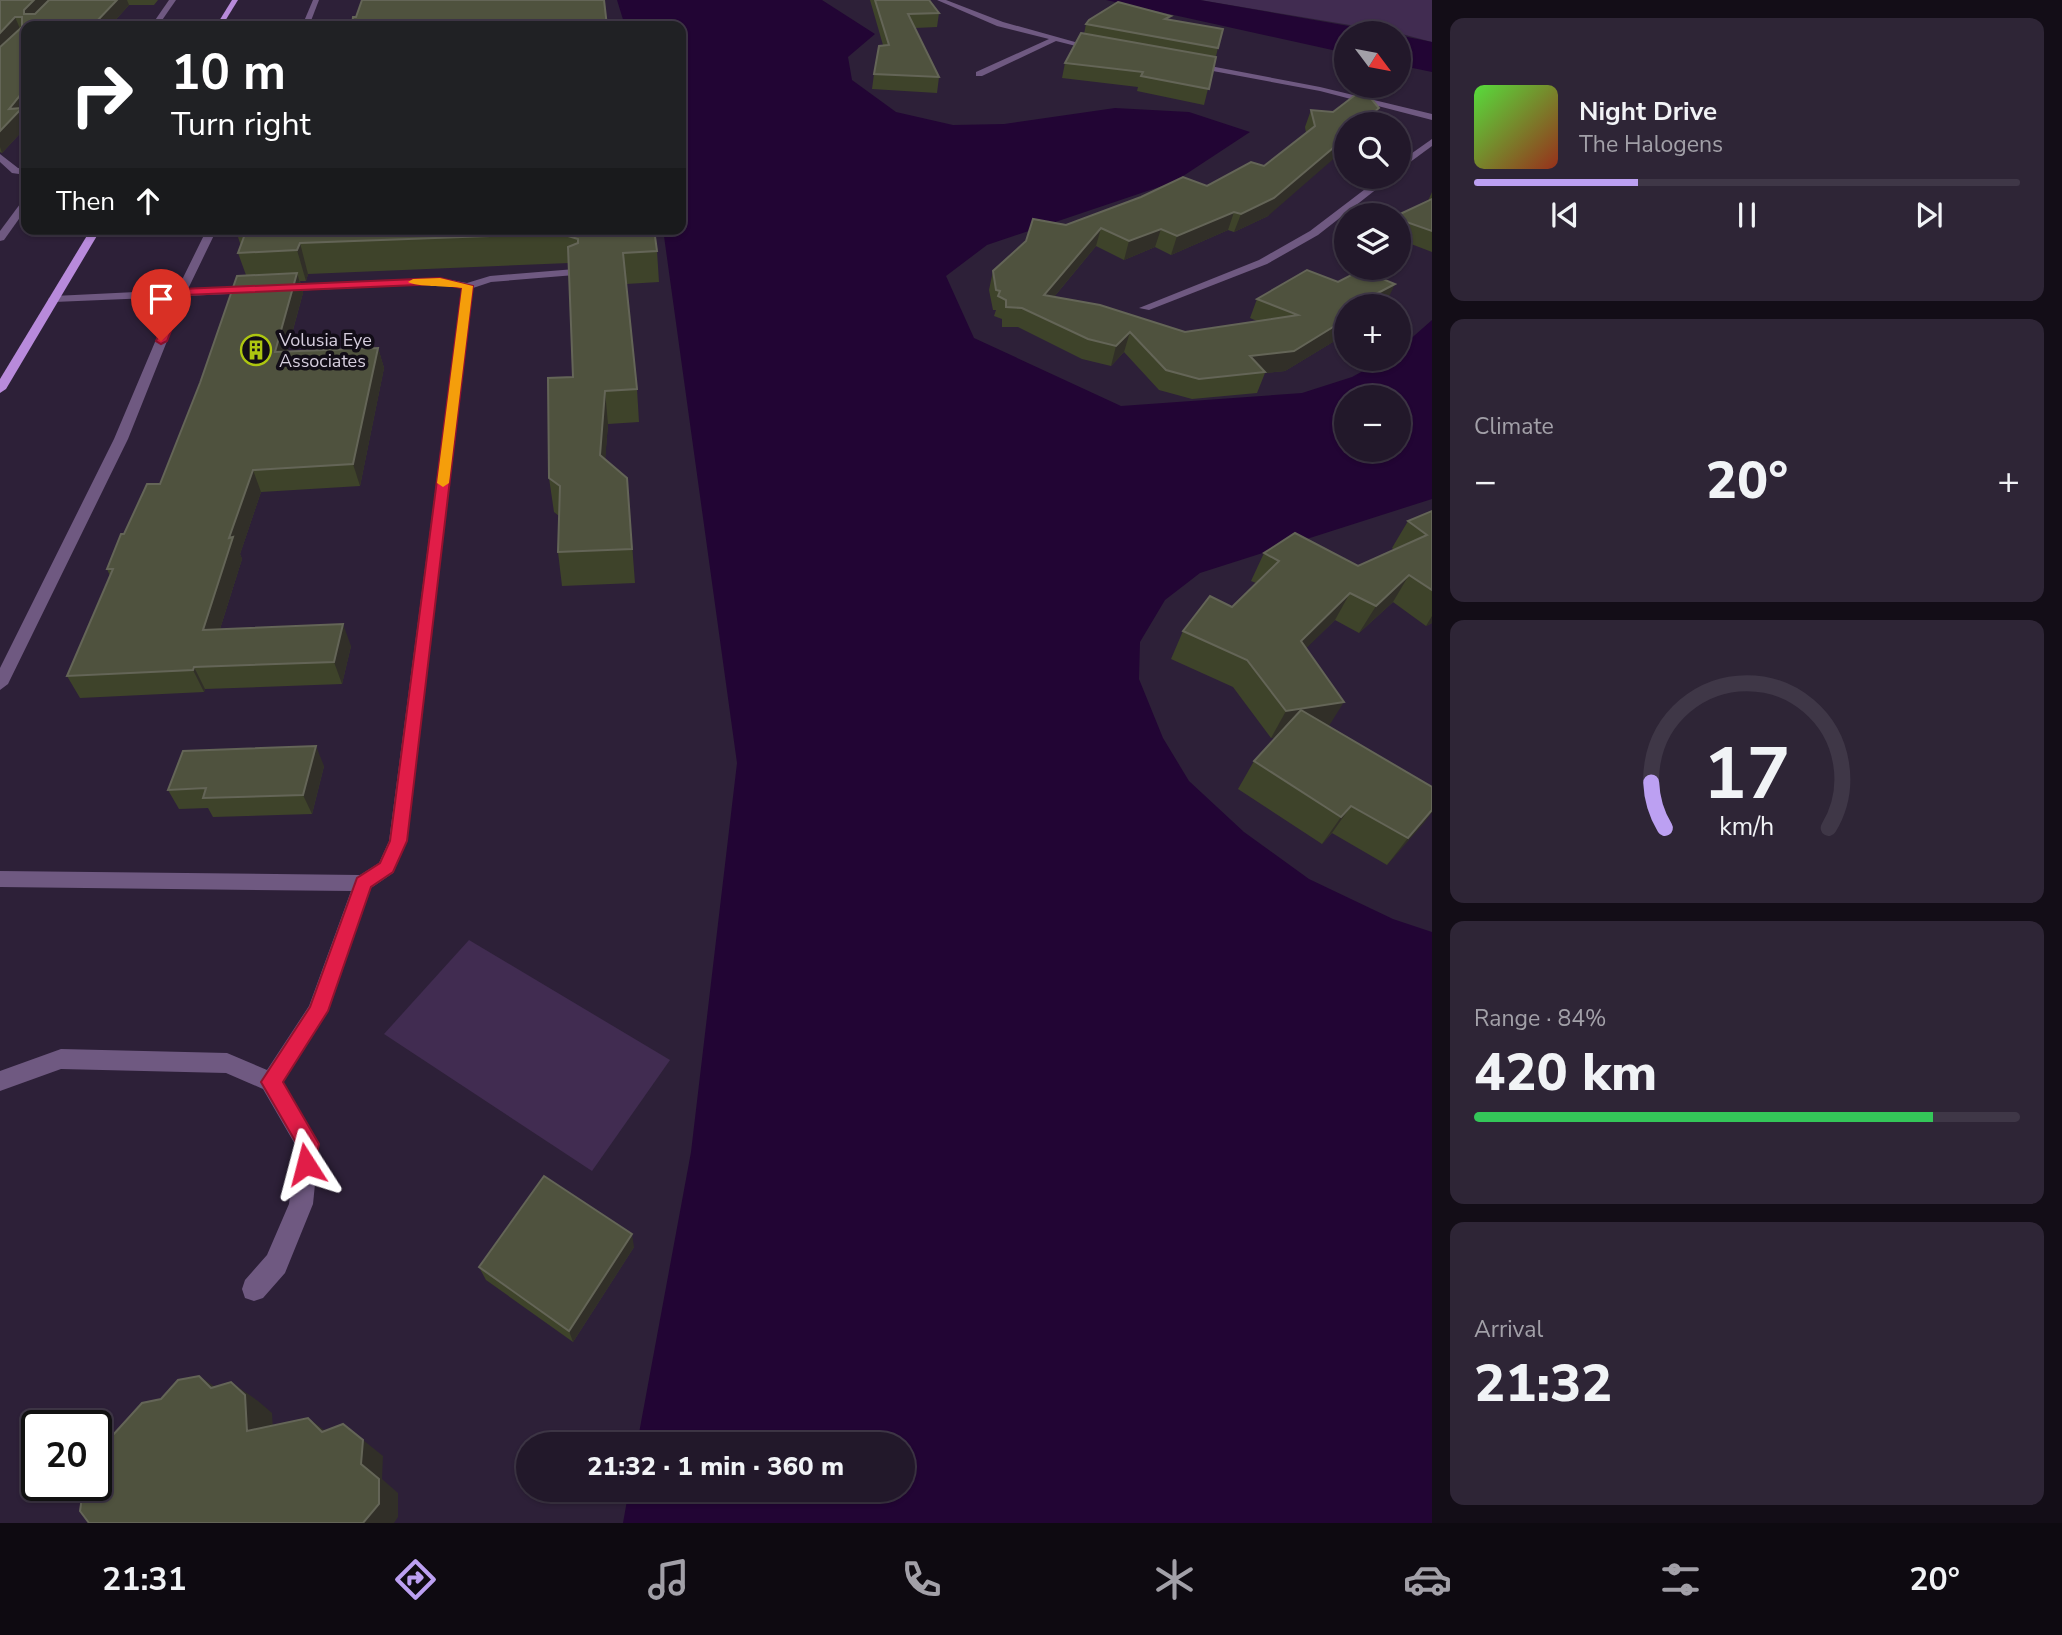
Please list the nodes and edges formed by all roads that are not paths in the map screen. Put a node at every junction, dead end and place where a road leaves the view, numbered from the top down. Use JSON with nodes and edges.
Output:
{"nodes":[{"id":1,"x":173,"y":0,"type":"edge"},
{"id":2,"x":235,"y":0,"type":"edge"},
{"id":3,"x":316,"y":0,"type":"edge"},
{"id":4,"x":940,"y":0,"type":"edge"},
{"id":5,"x":158,"y":21,"type":"edge"},
{"id":6,"x":222,"y":21,"type":"edge"},
{"id":7,"x":307,"y":21,"type":"edge"},
{"id":8,"x":1053,"y":40,"type":"junction"},
{"id":9,"x":1111,"y":52,"type":"edge"},
{"id":10,"x":1179,"y":63,"type":"edge"},
{"id":11,"x":979,"y":74,"type":"dead end"},
{"id":12,"x":1432,"y":117,"type":"edge"},
{"id":13,"x":1432,"y":142,"type":"edge"},
{"id":14,"x":0,"y":157,"type":"edge"},
{"id":15,"x":1411,"y":158,"type":"edge"},
{"id":16,"x":21,"y":172,"type":"edge"},
{"id":17,"x":1371,"y":189,"type":"edge"},
{"id":18,"x":21,"y":209,"type":"edge"},
{"id":19,"x":92,"y":235,"type":"edge"},
{"id":20,"x":209,"y":235,"type":"edge"},
{"id":21,"x":0,"y":238,"type":"edge"},
{"id":22,"x":575,"y":272,"type":"edge"},
{"id":23,"x":468,"y":286,"type":"junction"},
{"id":24,"x":181,"y":292,"type":"junction"},
{"id":25,"x":54,"y":299,"type":"junction"},
{"id":26,"x":1145,"y":308,"type":"dead end"},
{"id":27,"x":0,"y":389,"type":"edge"},
{"id":28,"x":0,"y":684,"type":"edge"},
{"id":29,"x":0,"y":879,"type":"edge"},
{"id":30,"x":363,"y":883,"type":"junction"},
{"id":31,"x":0,"y":1081,"type":"edge"},
{"id":32,"x":271,"y":1082,"type":"junction"},
{"id":33,"x":254,"y":1289,"type":"dead end"}],
"edges":[{"from":1,"to":5,"type":"street"},
{"from":2,"to":6,"type":"main road"},
{"from":3,"to":7,"type":"street"},
{"from":4,"to":8,"type":"street"},
{"from":8,"to":9,"type":"street"},
{"from":8,"to":11,"type":"street"},
{"from":10,"to":12,"type":"street"},
{"from":13,"to":15,"type":"street"},
{"from":14,"to":16,"type":"street"},
{"from":17,"to":26,"type":"street"},
{"from":18,"to":21,"type":"street"},
{"from":19,"to":25,"type":"main road"},
{"from":20,"to":24,"type":"street"},
{"from":22,"to":23,"type":"street"},
{"from":23,"to":24,"type":"street"},
{"from":23,"to":30,"type":"street"},
{"from":24,"to":25,"type":"street"},
{"from":24,"to":28,"type":"street"},
{"from":25,"to":27,"type":"main road"},
{"from":29,"to":30,"type":"street"},
{"from":30,"to":32,"type":"street"},
{"from":31,"to":32,"type":"street"},
{"from":32,"to":33,"type":"street"}]}
